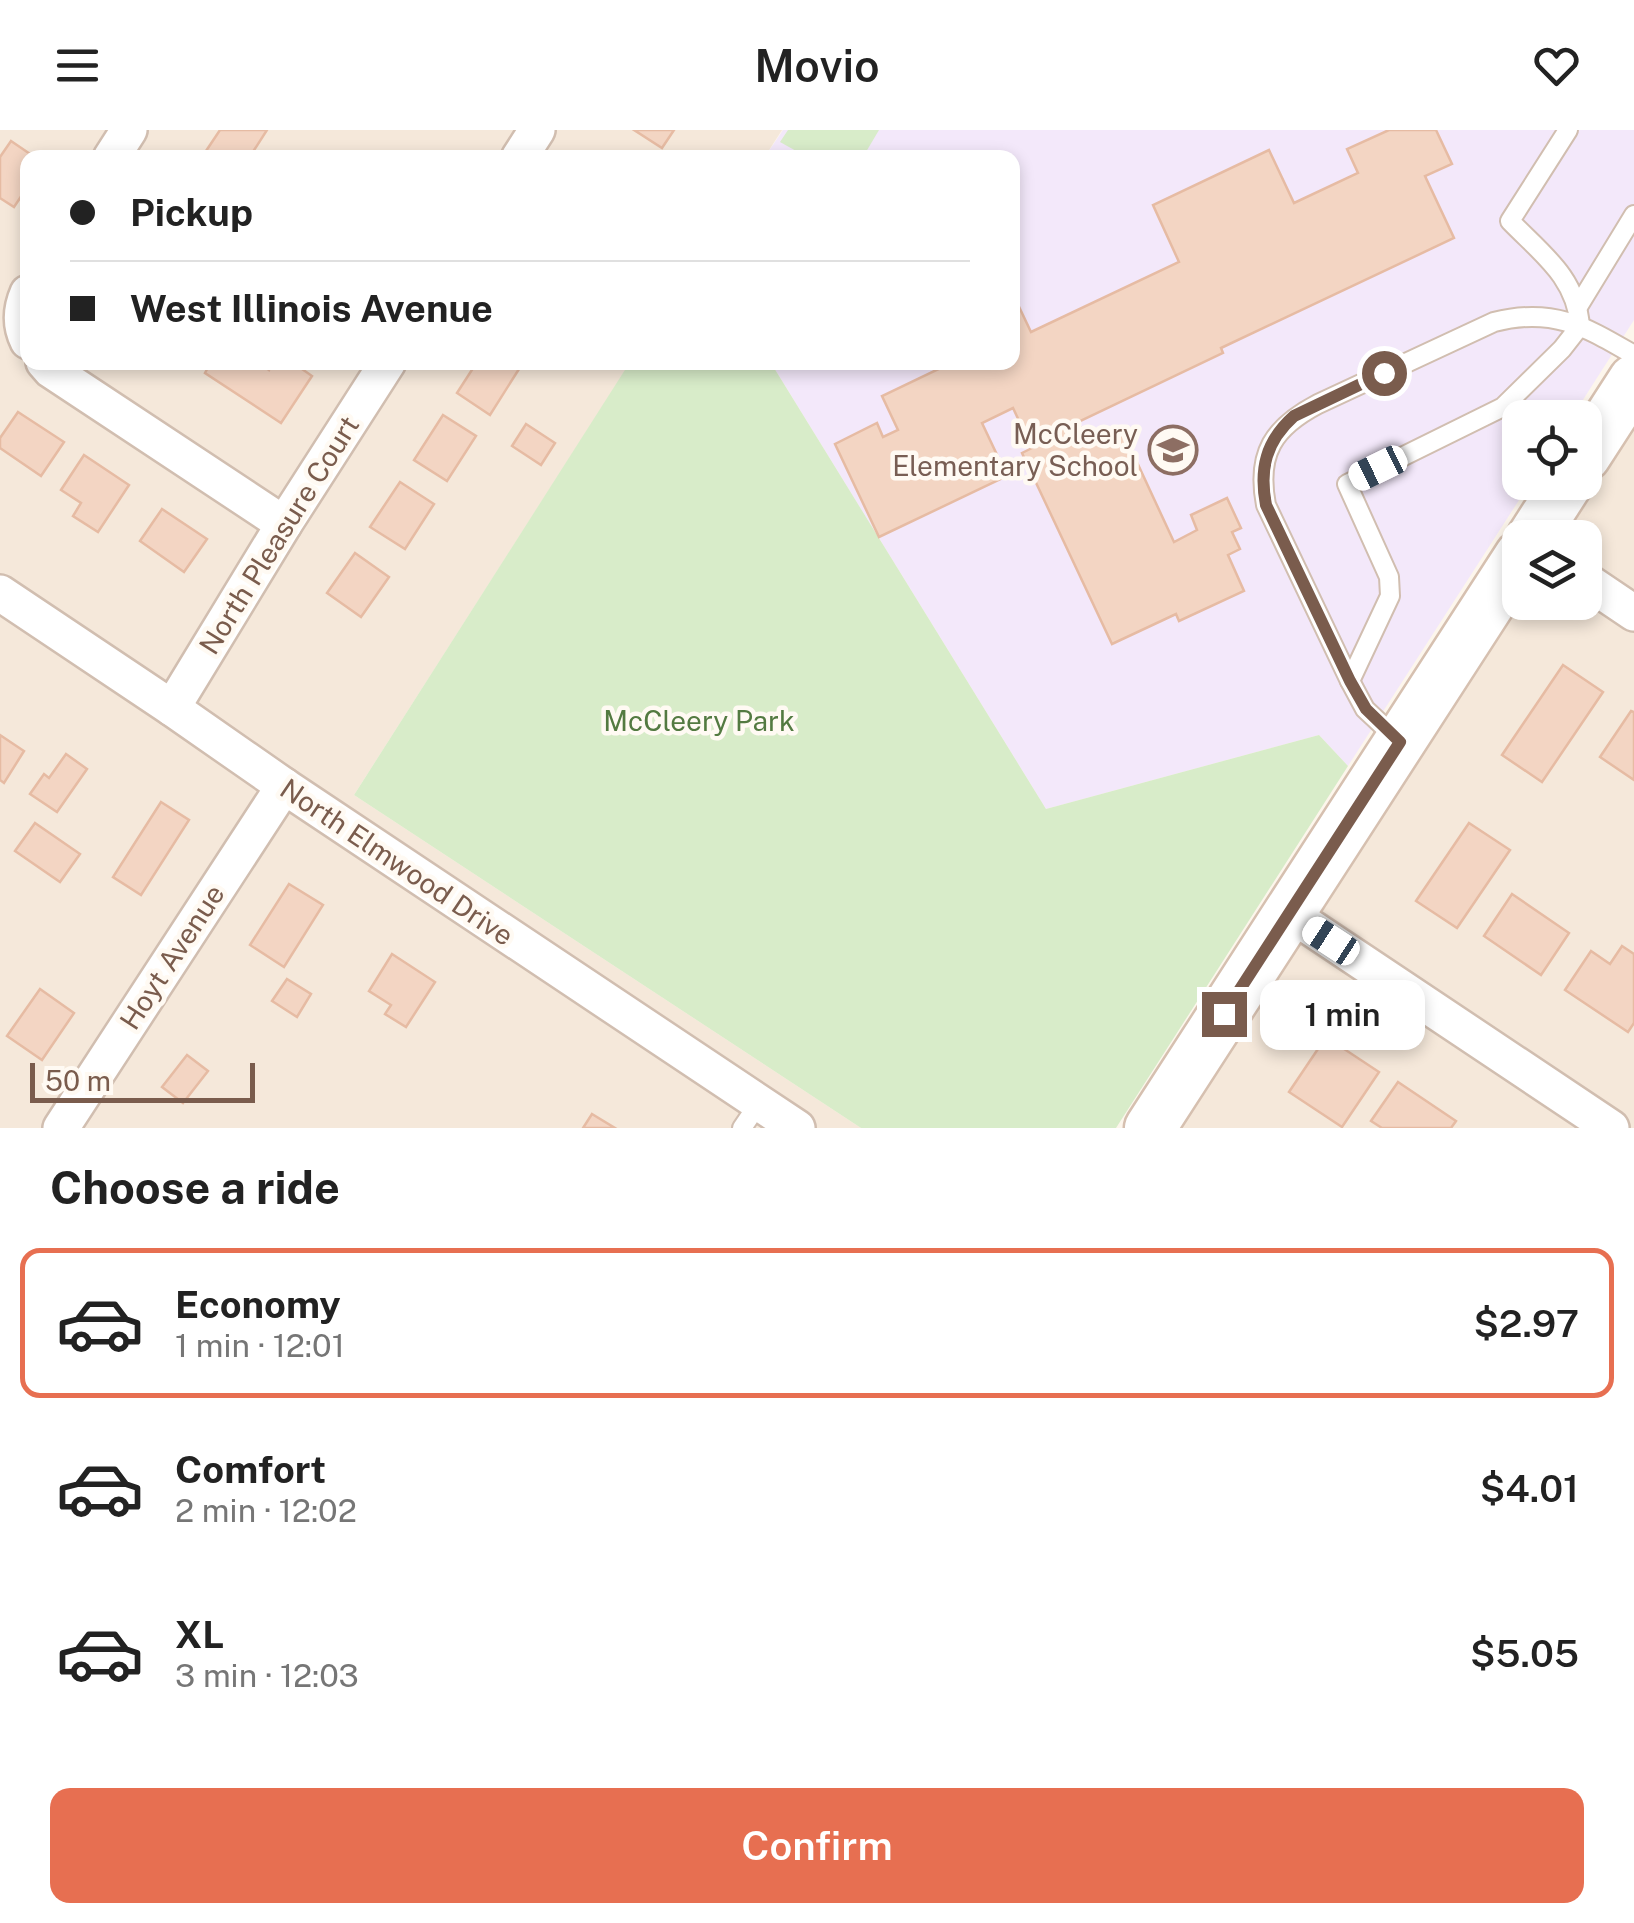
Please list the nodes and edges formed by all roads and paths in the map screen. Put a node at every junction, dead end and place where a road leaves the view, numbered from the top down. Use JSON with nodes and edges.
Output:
{"nodes":[{"id":1,"x":1568,"y":130,"type":"edge"},
{"id":2,"x":1634,"y":215,"type":"edge"},
{"id":3,"x":1578,"y":305,"type":"junction"},
{"id":4,"x":1580,"y":326,"type":"junction"},
{"id":5,"x":1634,"y":355,"type":"edge"},
{"id":6,"x":54,"y":370,"type":"edge"},
{"id":7,"x":383,"y":370,"type":"edge"},
{"id":8,"x":1634,"y":380,"type":"edge"},
{"id":9,"x":1602,"y":430,"type":"edge"},
{"id":10,"x":284,"y":524,"type":"junction"},
{"id":11,"x":1502,"y":584,"type":"edge"},
{"id":12,"x":1602,"y":591,"type":"edge"},
{"id":13,"x":0,"y":593,"type":"edge"},
{"id":14,"x":1634,"y":613,"type":"edge"},
{"id":15,"x":1350,"y":681,"type":"junction"},
{"id":16,"x":172,"y":708,"type":"junction"},
{"id":17,"x":1400,"y":742,"type":"junction"},
{"id":18,"x":284,"y":786,"type":"junction"},
{"id":19,"x":1289,"y":913,"type":"junction"},
{"id":20,"x":750,"y":1116,"type":"edge"},
{"id":21,"x":61,"y":1128,"type":"edge"},
{"id":22,"x":797,"y":1128,"type":"edge"},
{"id":23,"x":1150,"y":1128,"type":"edge"},
{"id":24,"x":1612,"y":1128,"type":"edge"}],
"edges":[{"from":1,"to":3,"type":"lane"},
{"from":2,"to":3,"type":"lane"},
{"from":3,"to":4,"type":"lane"},
{"from":4,"to":5,"type":"lane"},
{"from":4,"to":15,"type":"lane"},
{"from":4,"to":15,"type":"lane"},
{"from":6,"to":10,"type":"street"},
{"from":7,"to":10,"type":"street","name":"North Pleasure Court"},
{"from":8,"to":9,"type":"main road"},
{"from":10,"to":16,"type":"street","name":"North Pleasure Court"},
{"from":11,"to":17,"type":"main road"},
{"from":12,"to":14,"type":"street"},
{"from":13,"to":16,"type":"street","name":"North Elmwood Drive"},
{"from":15,"to":17,"type":"lane"},
{"from":16,"to":18,"type":"street","name":"North Elmwood Drive"},
{"from":17,"to":19,"type":"main road"},
{"from":18,"to":20,"type":"street","name":"North Elmwood Drive"},
{"from":18,"to":21,"type":"street","name":"Hoyt Avenue"},
{"from":19,"to":23,"type":"main road"},
{"from":19,"to":24,"type":"street"},
{"from":20,"to":22,"type":"street","name":"North Elmwood Drive"}]}
